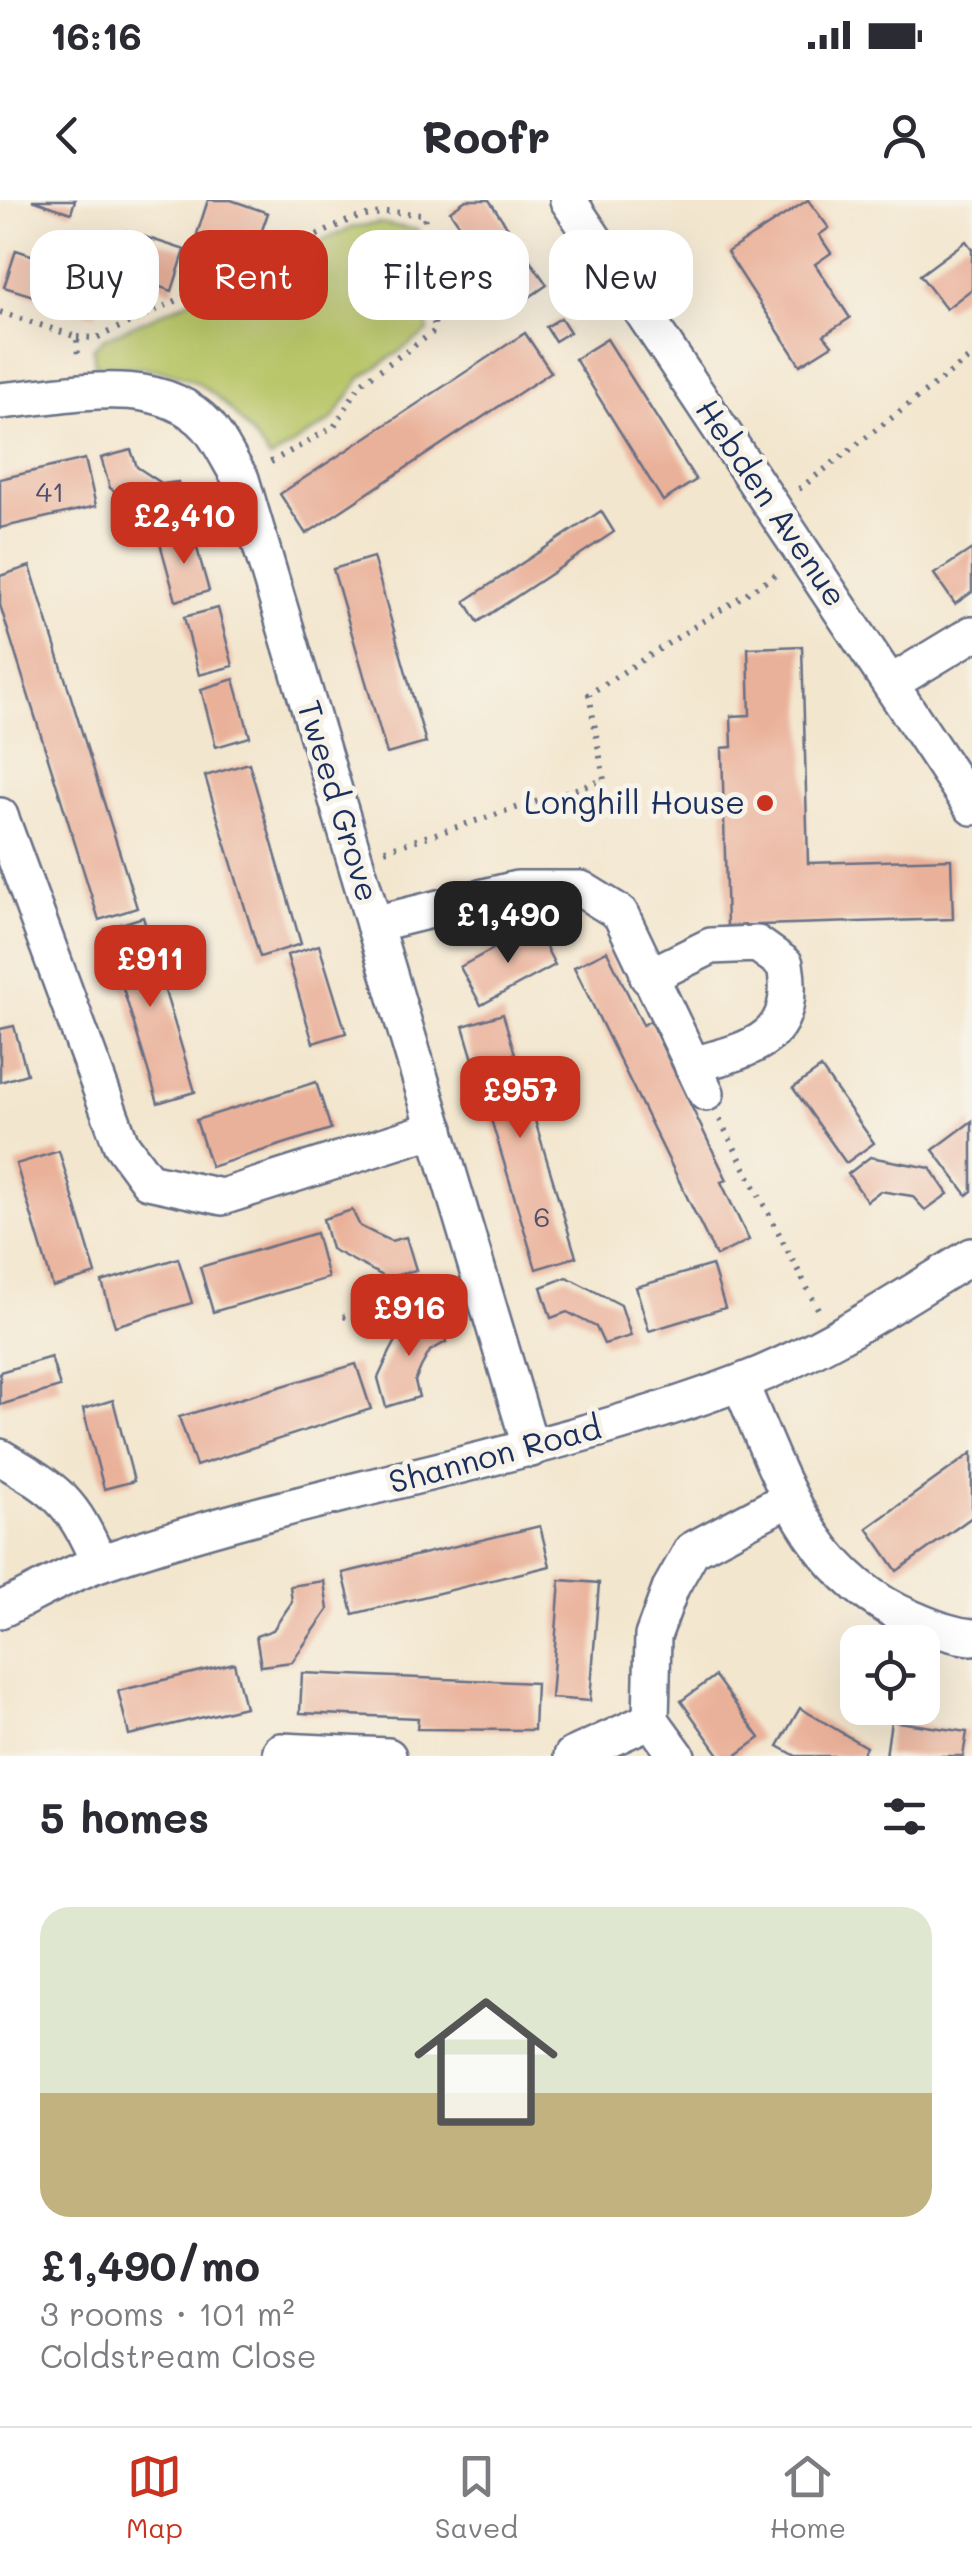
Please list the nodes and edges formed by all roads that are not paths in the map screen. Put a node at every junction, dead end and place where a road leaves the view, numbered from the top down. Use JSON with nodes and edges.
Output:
{"nodes":[{"id":1,"x":568,"y":200,"type":"edge"},
{"id":2,"x":0,"y":401,"type":"edge"},
{"id":3,"x":972,"y":634,"type":"edge"},
{"id":4,"x":893,"y":682,"type":"junction"},
{"id":5,"x":972,"y":806,"type":"edge"},
{"id":6,"x":0,"y":816,"type":"edge"},
{"id":7,"x":374,"y":924,"type":"junction"},
{"id":8,"x":648,"y":978,"type":"junction"},
{"id":9,"x":436,"y":1129,"type":"junction"},
{"id":10,"x":972,"y":1256,"type":"edge"},
{"id":11,"x":740,"y":1382,"type":"junction"},
{"id":12,"x":531,"y":1449,"type":"junction"},
{"id":13,"x":0,"y":1457,"type":"edge"},
{"id":14,"x":790,"y":1498,"type":"junction"},
{"id":15,"x":99,"y":1563,"type":"junction"},
{"id":16,"x":0,"y":1610,"type":"edge"},
{"id":17,"x":972,"y":1637,"type":"edge"},
{"id":18,"x":651,"y":1720,"type":"junction"},
{"id":19,"x":281,"y":1751,"type":"dead end"},
{"id":20,"x":388,"y":1756,"type":"edge"},
{"id":21,"x":572,"y":1756,"type":"edge"},
{"id":22,"x":677,"y":1756,"type":"edge"}],
"edges":[{"from":1,"to":4,"type":"street","name":"Hebden Avenue"},
{"from":2,"to":7,"type":"street","name":"Tweed Grove"},
{"from":3,"to":4,"type":"street"},
{"from":4,"to":5,"type":"street","name":"Hebden Avenue"},
{"from":6,"to":9,"type":"street"},
{"from":7,"to":8,"type":"street"},
{"from":7,"to":9,"type":"street","name":"Tweed Grove"},
{"from":8,"to":8,"type":"street"},
{"from":9,"to":12,"type":"street","name":"Tweed Grove"},
{"from":10,"to":11,"type":"street","name":"Shannon Road"},
{"from":11,"to":12,"type":"street","name":"Shannon Road"},
{"from":11,"to":14,"type":"street"},
{"from":12,"to":15,"type":"street","name":"Shannon Road"},
{"from":13,"to":15,"type":"street"},
{"from":14,"to":17,"type":"street"},
{"from":14,"to":18,"type":"street"},
{"from":15,"to":16,"type":"street","name":"Shannon Road"},
{"from":18,"to":21,"type":"street"},
{"from":18,"to":22,"type":"street"},
{"from":19,"to":20,"type":"street"}]}
